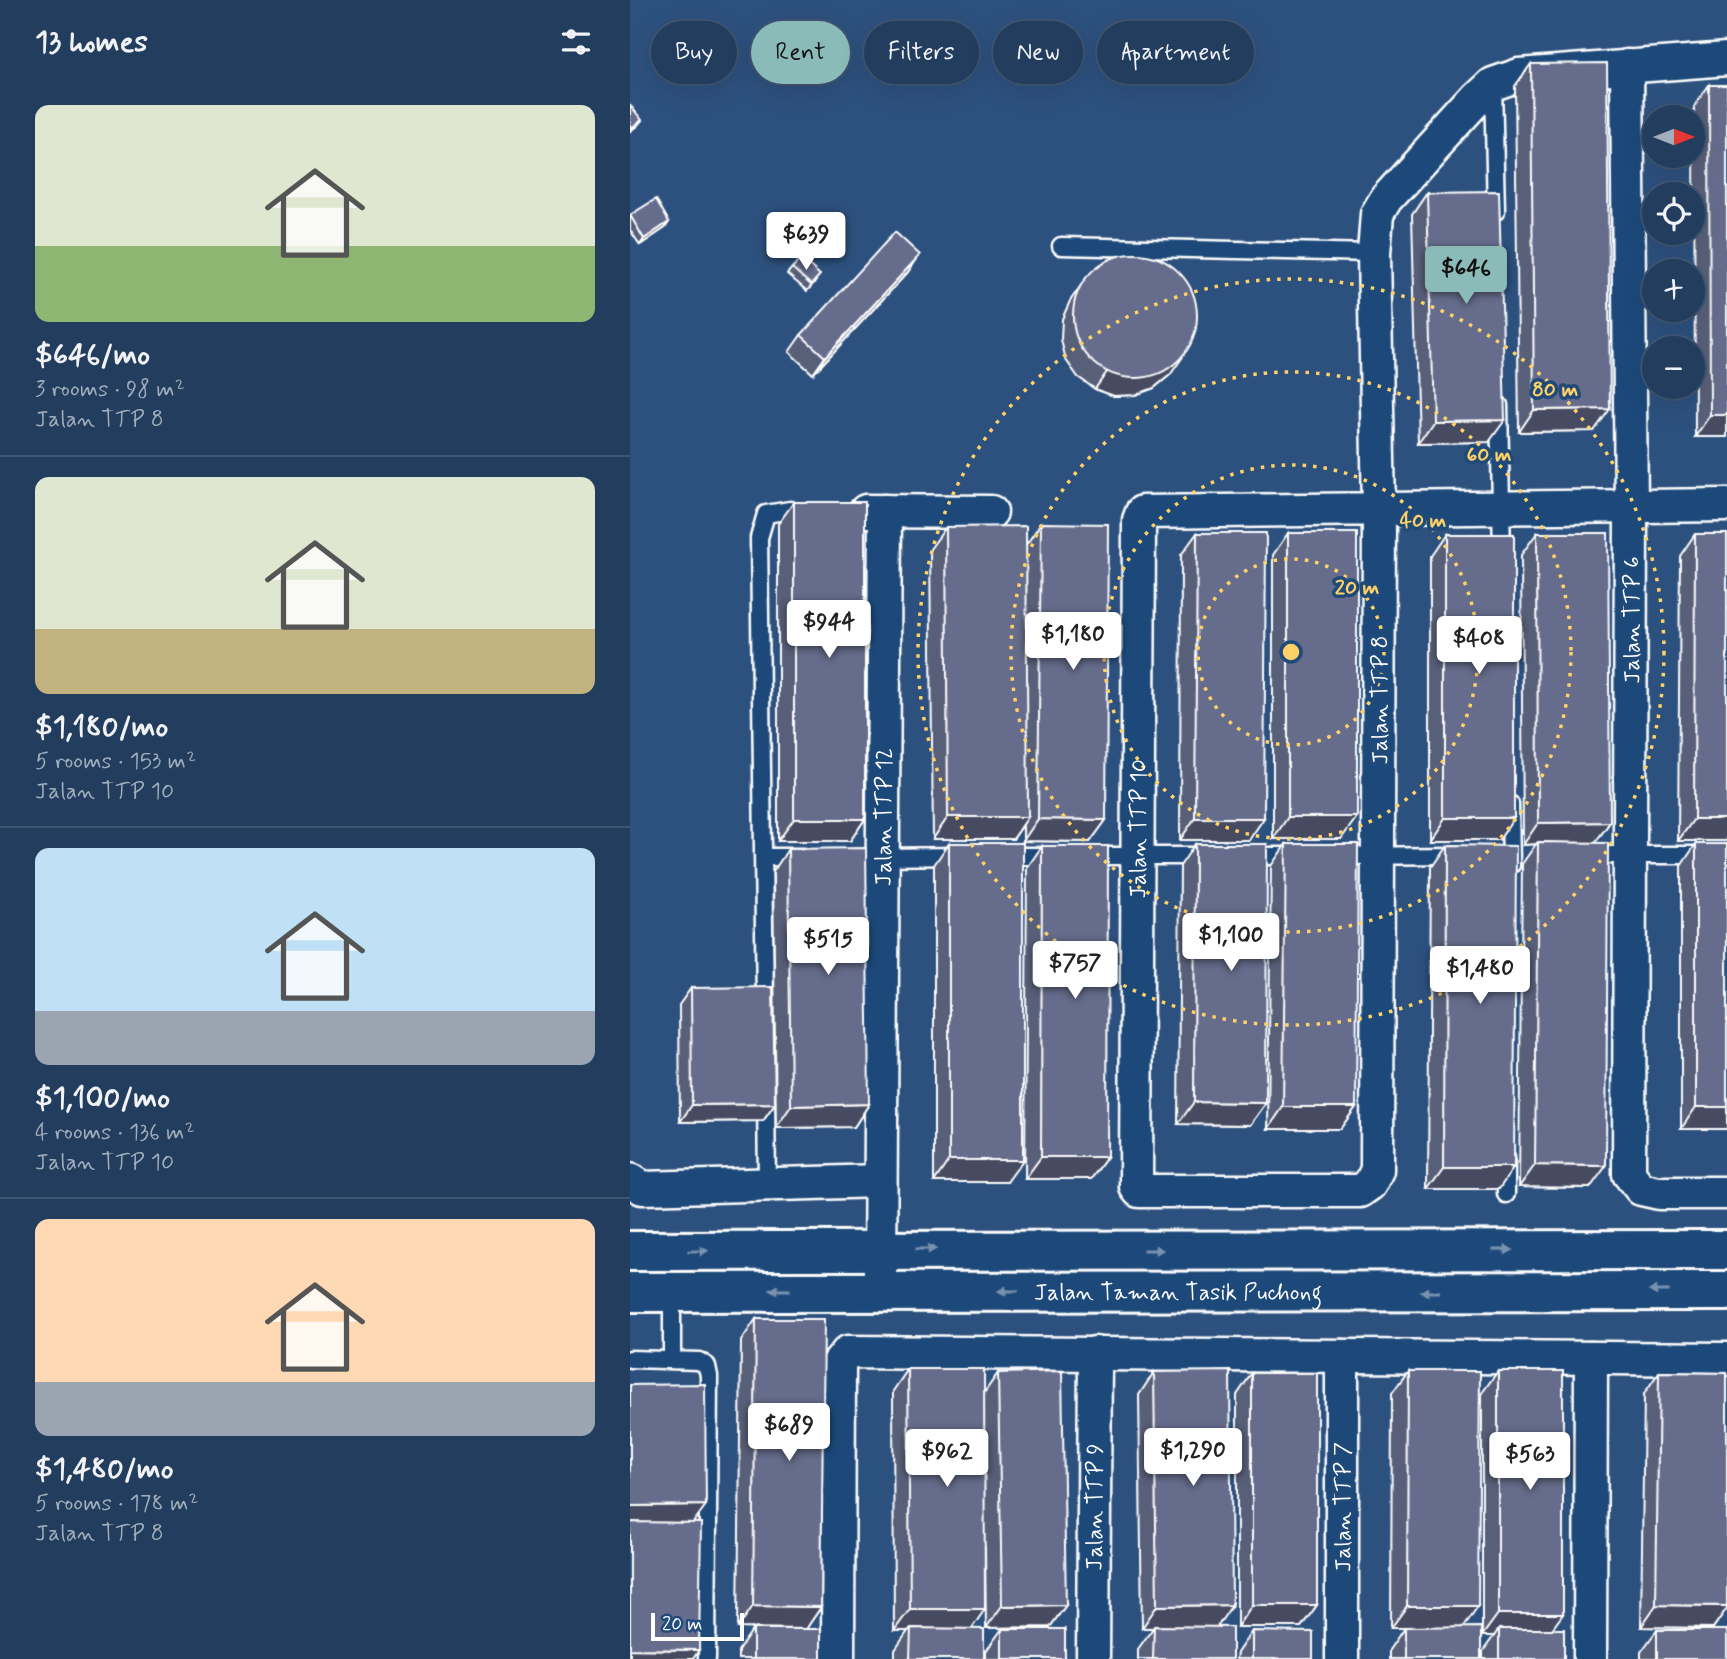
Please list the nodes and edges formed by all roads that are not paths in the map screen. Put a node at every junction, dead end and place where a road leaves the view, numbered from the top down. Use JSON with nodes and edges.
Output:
{"nodes":[{"id":1,"x":1727,"y":60,"type":"edge"},
{"id":2,"x":1627,"y":66,"type":"junction"},
{"id":3,"x":1493,"y":84,"type":"junction"},
{"id":4,"x":1496,"y":221,"type":"edge"},
{"id":5,"x":1061,"y":246,"type":"dead end"},
{"id":6,"x":1374,"y":253,"type":"junction"},
{"id":7,"x":1499,"y":385,"type":"edge"},
{"id":8,"x":1727,"y":505,"type":"edge"},
{"id":9,"x":1632,"y":507,"type":"junction"},
{"id":10,"x":1501,"y":508,"type":"junction"},
{"id":11,"x":812,"y":510,"type":"joint"},
{"id":12,"x":1379,"y":510,"type":"junction"},
{"id":13,"x":886,"y":511,"type":"junction"},
{"id":14,"x":991,"y":512,"type":"dead end"},
{"id":15,"x":1503,"y":578,"type":"edge"},
{"id":16,"x":1509,"y":786,"type":"edge"},
{"id":17,"x":1378,"y":855,"type":"junction"},
{"id":18,"x":1471,"y":855,"type":"edge"},
{"id":19,"x":1577,"y":855,"type":"edge"},
{"id":20,"x":1630,"y":855,"type":"junction"},
{"id":21,"x":1727,"y":855,"type":"edge"},
{"id":22,"x":1138,"y":856,"type":"junction"},
{"id":23,"x":763,"y":857,"type":"junction"},
{"id":24,"x":816,"y":857,"type":"edge"},
{"id":25,"x":870,"y":857,"type":"junction"},
{"id":26,"x":1511,"y":883,"type":"edge"},
{"id":27,"x":765,"y":1021,"type":"edge"},
{"id":28,"x":766,"y":1075,"type":"edge"},
{"id":29,"x":1507,"y":1140,"type":"edge"},
{"id":30,"x":630,"y":1180,"type":"edge"},
{"id":31,"x":880,"y":1181,"type":"junction"},
{"id":32,"x":767,"y":1185,"type":"junction"},
{"id":33,"x":1136,"y":1187,"type":"joint"},
{"id":34,"x":1727,"y":1192,"type":"edge"},
{"id":35,"x":1506,"y":1194,"type":"edge"},
{"id":36,"x":879,"y":1249,"type":"junction"},
{"id":37,"x":1375,"y":1250,"type":"junction"},
{"id":38,"x":1727,"y":1250,"type":"edge"},
{"id":39,"x":630,"y":1251,"type":"edge"},
{"id":40,"x":672,"y":1290,"type":"junction"},
{"id":41,"x":880,"y":1291,"type":"junction"},
{"id":42,"x":1373,"y":1291,"type":"junction"},
{"id":43,"x":1727,"y":1291,"type":"edge"},
{"id":44,"x":630,"y":1292,"type":"edge"},
{"id":45,"x":1095,"y":1353,"type":"junction"},
{"id":46,"x":1342,"y":1356,"type":"junction"},
{"id":47,"x":1591,"y":1358,"type":"junction"},
{"id":48,"x":630,"y":1359,"type":"edge"},
{"id":49,"x":672,"y":1359,"type":"junction"},
{"id":50,"x":1727,"y":1359,"type":"edge"},
{"id":51,"x":706,"y":1659,"type":"edge"},
{"id":52,"x":838,"y":1659,"type":"edge"},
{"id":53,"x":1093,"y":1659,"type":"edge"},
{"id":54,"x":1342,"y":1659,"type":"edge"},
{"id":55,"x":1590,"y":1659,"type":"edge"}],
"edges":[{"from":1,"to":2,"type":"street"},
{"from":2,"to":3,"type":"street"},
{"from":2,"to":9,"type":"street","name":"Jalan TTP 6"},
{"from":3,"to":4,"type":"lane"},
{"from":3,"to":6,"type":"street","name":"Jalan TTP 8"},
{"from":5,"to":6,"type":"lane"},
{"from":6,"to":12,"type":"street","name":"Jalan TTP 8"},
{"from":7,"to":10,"type":"lane"},
{"from":8,"to":9,"type":"street"},
{"from":9,"to":10,"type":"street"},
{"from":9,"to":20,"type":"street","name":"Jalan TTP 6"},
{"from":10,"to":12,"type":"street"},
{"from":10,"to":15,"type":"lane"},
{"from":11,"to":13,"type":"street"},
{"from":11,"to":23,"type":"lane"},
{"from":12,"to":17,"type":"street","name":"Jalan TTP 8"},
{"from":12,"to":22,"type":"street","name":"Jalan TTP 10"},
{"from":13,"to":14,"type":"street"},
{"from":13,"to":25,"type":"street","name":"Jalan TTP 12"},
{"from":16,"to":26,"type":"lane"},
{"from":17,"to":18,"type":"lane"},
{"from":17,"to":22,"type":"lane"},
{"from":17,"to":33,"type":"street","name":"Jalan TTP 8"},
{"from":19,"to":20,"type":"lane"},
{"from":20,"to":21,"type":"lane"},
{"from":20,"to":34,"type":"street","name":"Jalan TTP 6"},
{"from":22,"to":25,"type":"lane"},
{"from":22,"to":33,"type":"street","name":"Jalan TTP 10"},
{"from":23,"to":24,"type":"lane"},
{"from":23,"to":27,"type":"lane"},
{"from":25,"to":31,"type":"street","name":"Jalan TTP 12"},
{"from":28,"to":32,"type":"lane"},
{"from":29,"to":35,"type":"lane"},
{"from":30,"to":32,"type":"street"},
{"from":31,"to":32,"type":"street"},
{"from":31,"to":36,"type":"street","name":"Jalan TTP 12"},
{"from":36,"to":37,"type":"street","name":"Jalan Taman Tasik Puchong","one_way":true},
{"from":39,"to":36,"type":"street","name":"Jalan Taman Tasik Puchong","one_way":true},
{"from":36,"to":41,"type":"street","name":"Jalan TTP 12"},
{"from":37,"to":38,"type":"street","name":"Jalan Taman Tasik Puchong","one_way":true},
{"from":37,"to":42,"type":"street"},
{"from":41,"to":40,"type":"street","name":"Jalan Taman Tasik Puchong","one_way":true},
{"from":40,"to":44,"type":"street","name":"Jalan Taman Tasik Puchong"},
{"from":40,"to":49,"type":"lane"},
{"from":42,"to":41,"type":"street","name":"Jalan Taman Tasik Puchong","one_way":true},
{"from":43,"to":42,"type":"street","name":"Jalan Taman Tasik Puchong","one_way":true},
{"from":45,"to":46,"type":"street"},
{"from":45,"to":52,"type":"street"},
{"from":45,"to":53,"type":"street","name":"Jalan TTP 9"},
{"from":46,"to":47,"type":"street"},
{"from":46,"to":54,"type":"street","name":"Jalan TTP 7"},
{"from":47,"to":50,"type":"street"},
{"from":47,"to":55,"type":"street"},
{"from":48,"to":49,"type":"lane"},
{"from":49,"to":51,"type":"lane"}]}
